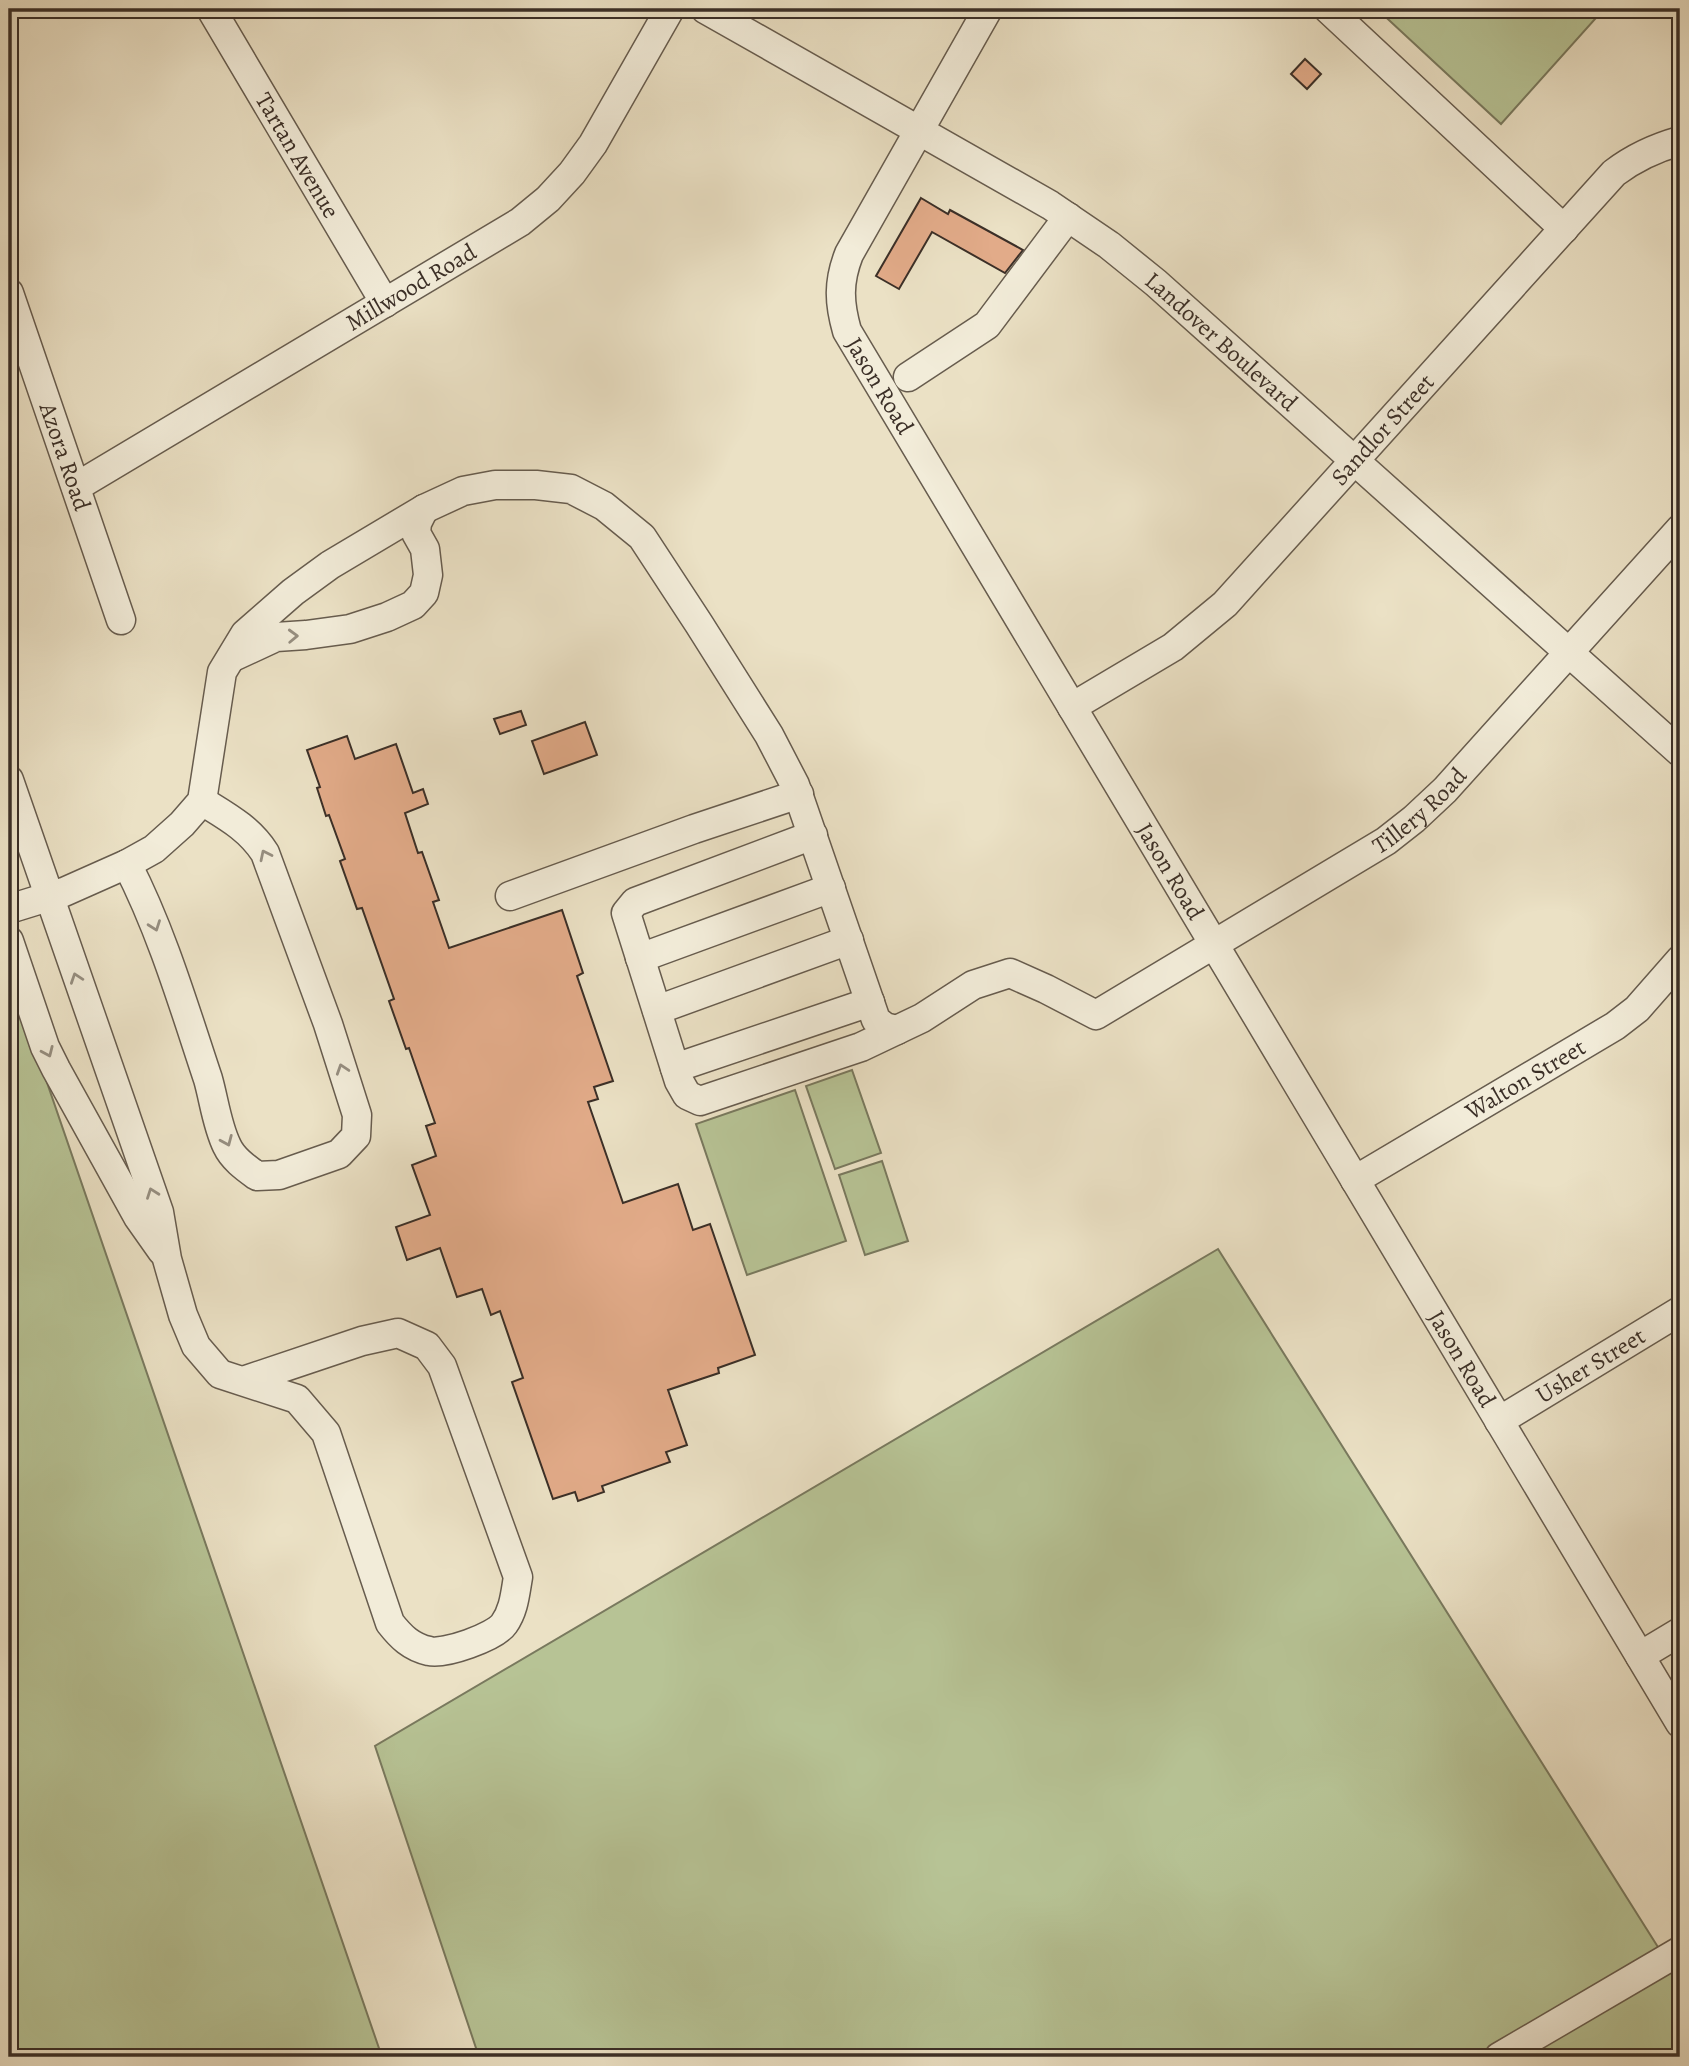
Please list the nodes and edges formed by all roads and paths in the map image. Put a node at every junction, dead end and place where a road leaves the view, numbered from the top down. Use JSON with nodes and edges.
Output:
{"nodes":[{"id":1,"x":211,"y":9,"type":"edge"},
{"id":2,"x":670,"y":9,"type":"edge"},
{"id":3,"x":705,"y":9,"type":"edge"},
{"id":4,"x":988,"y":9,"type":"edge"},
{"id":5,"x":1328,"y":9,"type":"edge"},
{"id":6,"x":919,"y":130,"type":"junction"},
{"id":7,"x":1680,"y":141,"type":"edge"},
{"id":8,"x":1068,"y":217,"type":"junction"},
{"id":9,"x":1564,"y":229,"type":"junction"},
{"id":10,"x":9,"y":293,"type":"edge"},
{"id":11,"x":385,"y":303,"type":"junction"},
{"id":12,"x":908,"y":377,"type":"dead end"},
{"id":13,"x":1355,"y":461,"type":"junction"},
{"id":14,"x":76,"y":487,"type":"junction"},
{"id":15,"x":424,"y":509,"type":"junction"},
{"id":16,"x":1680,"y":529,"type":"edge"},
{"id":17,"x":121,"y":620,"type":"dead end"},
{"id":18,"x":1569,"y":652,"type":"junction"},
{"id":19,"x":230,"y":659,"type":"junction"},
{"id":20,"x":1072,"y":707,"type":"junction"},
{"id":21,"x":1677,"y":744,"type":"edge"},
{"id":22,"x":9,"y":780,"type":"edge"},
{"id":23,"x":799,"y":794,"type":"junction"},
{"id":24,"x":202,"y":801,"type":"junction"},
{"id":25,"x":813,"y":835,"type":"junction"},
{"id":26,"x":127,"y":864,"type":"junction"},
{"id":27,"x":831,"y":888,"type":"junction"},
{"id":28,"x":48,"y":897,"type":"junction"},
{"id":29,"x":510,"y":897,"type":"dead end"},
{"id":30,"x":9,"y":909,"type":"edge"},
{"id":31,"x":849,"y":940,"type":"junction"},
{"id":32,"x":9,"y":941,"type":"edge"},
{"id":33,"x":1214,"y":944,"type":"junction"},
{"id":34,"x":640,"y":958,"type":"junction"},
{"id":35,"x":1680,"y":960,"type":"edge"},
{"id":36,"x":870,"y":1002,"type":"junction"},
{"id":37,"x":656,"y":1010,"type":"junction"},
{"id":38,"x":897,"y":1030,"type":"junction"},
{"id":39,"x":675,"y":1068,"type":"junction"},
{"id":40,"x":1355,"y":1180,"type":"junction"},
{"id":41,"x":167,"y":1259,"type":"junction"},
{"id":42,"x":1680,"y":1311,"type":"edge"},
{"id":43,"x":243,"y":1381,"type":"junction"},
{"id":44,"x":1499,"y":1421,"type":"junction"},
{"id":45,"x":1680,"y":1632,"type":"edge"},
{"id":46,"x":1640,"y":1656,"type":"junction"},
{"id":47,"x":1680,"y":1723,"type":"edge"},
{"id":48,"x":1680,"y":1951,"type":"edge"},
{"id":49,"x":1499,"y":2057,"type":"edge"}],
"edges":[{"from":1,"to":11,"type":"street","name":"Tartan Avenue"},
{"from":2,"to":11,"type":"street","name":"Millwood Road"},
{"from":3,"to":6,"type":"street","name":"Landover Boulevard"},
{"from":4,"to":6,"type":"street","name":"Jason Road"},
{"from":5,"to":9,"type":"street"},
{"from":6,"to":8,"type":"street","name":"Landover Boulevard"},
{"from":6,"to":20,"type":"street","name":"Jason Road"},
{"from":7,"to":9,"type":"street","name":"Sandlor Street"},
{"from":8,"to":12,"type":"street"},
{"from":8,"to":13,"type":"street","name":"Landover Boulevard"},
{"from":9,"to":13,"type":"street","name":"Sandlor Street"},
{"from":10,"to":14,"type":"street","name":"Azora Road"},
{"from":11,"to":14,"type":"street","name":"Millwood Road"},
{"from":13,"to":18,"type":"street","name":"Landover Boulevard"},
{"from":13,"to":20,"type":"street","name":"Sandlor Street"},
{"from":14,"to":17,"type":"street","name":"Azora Road"},
{"from":15,"to":19,"type":"street"},
{"from":19,"to":15,"type":"street","one_way":true},
{"from":15,"to":23,"type":"street"},
{"from":16,"to":18,"type":"street","name":"Tillery Road"},
{"from":18,"to":21,"type":"street","name":"Landover Boulevard"},
{"from":18,"to":33,"type":"street","name":"Tillery Road"},
{"from":19,"to":24,"type":"street"},
{"from":20,"to":33,"type":"street","name":"Jason Road"},
{"from":22,"to":28,"type":"street"},
{"from":23,"to":25,"type":"street"},
{"from":23,"to":29,"type":"street"},
{"from":24,"to":26,"type":"street"},
{"from":26,"to":24,"type":"street","one_way":true},
{"from":25,"to":27,"type":"street"},
{"from":25,"to":34,"type":"street"},
{"from":26,"to":28,"type":"street"},
{"from":27,"to":31,"type":"street"},
{"from":27,"to":34,"type":"street"},
{"from":28,"to":30,"type":"street"},
{"from":41,"to":28,"type":"street","one_way":true},
{"from":31,"to":36,"type":"street"},
{"from":31,"to":37,"type":"street"},
{"from":32,"to":41,"type":"street","one_way":true},
{"from":33,"to":38,"type":"street","name":"Tillery Road"},
{"from":33,"to":40,"type":"street","name":"Jason Road"},
{"from":34,"to":37,"type":"street"},
{"from":35,"to":40,"type":"street","name":"Walton Street"},
{"from":36,"to":38,"type":"street"},
{"from":36,"to":39,"type":"street"},
{"from":37,"to":39,"type":"street"},
{"from":38,"to":39,"type":"street"},
{"from":40,"to":44,"type":"street","name":"Jason Road"},
{"from":41,"to":43,"type":"street"},
{"from":42,"to":44,"type":"street","name":"Usher Street"},
{"from":43,"to":43,"type":"street"},
{"from":44,"to":46,"type":"street","name":"Jason Road"},
{"from":45,"to":46,"type":"street"},
{"from":46,"to":47,"type":"street","name":"Jason Road"},
{"from":48,"to":49,"type":"street"}]}
